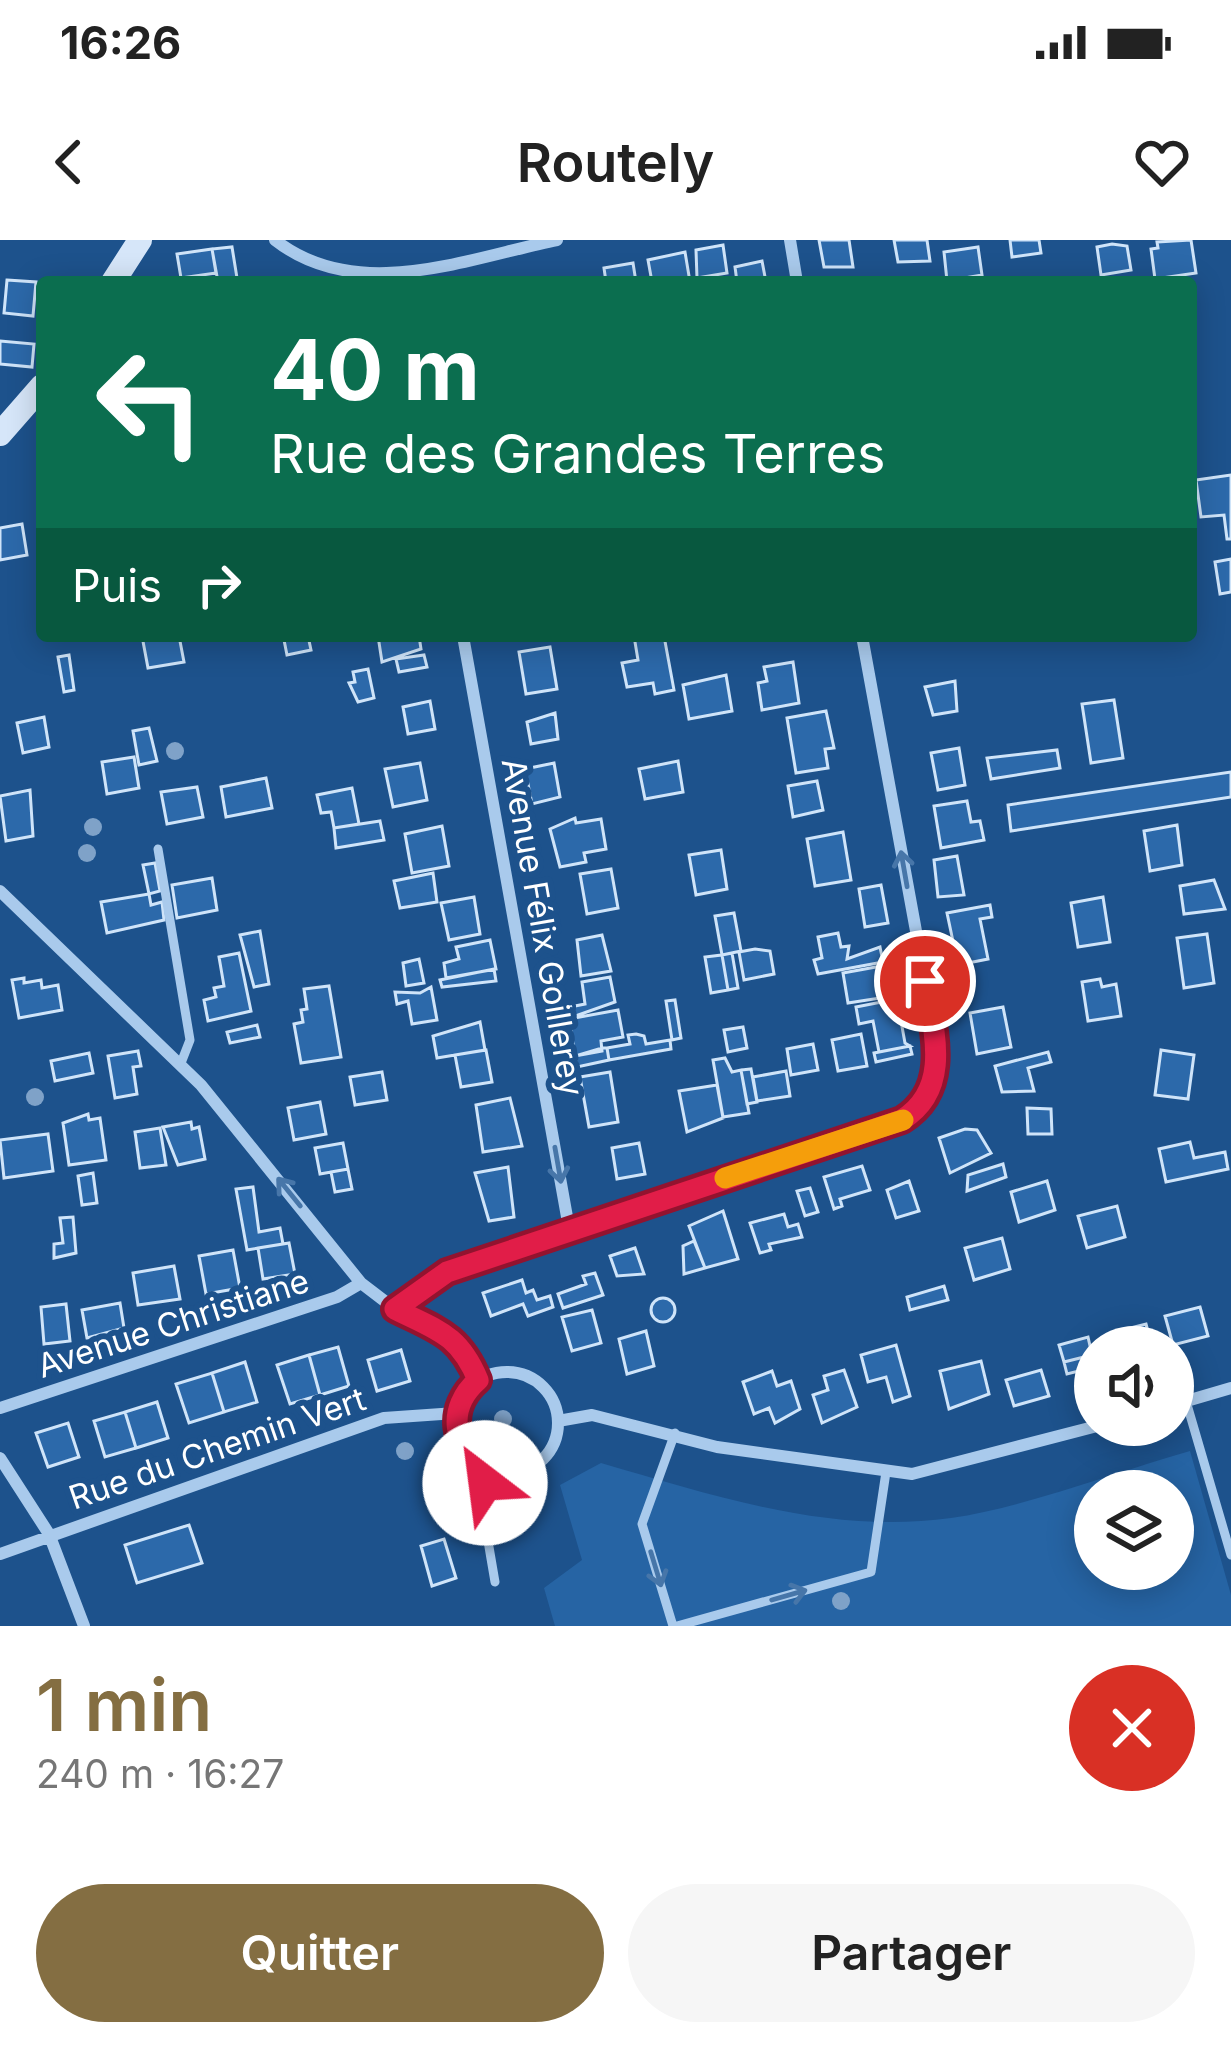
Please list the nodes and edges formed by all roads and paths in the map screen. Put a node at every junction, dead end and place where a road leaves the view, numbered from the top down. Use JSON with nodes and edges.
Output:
{"nodes":[{"id":1,"x":140,"y":240,"type":"edge"},
{"id":2,"x":275,"y":240,"type":"edge"},
{"id":3,"x":557,"y":240,"type":"edge"},
{"id":4,"x":790,"y":240,"type":"edge"},
{"id":5,"x":117,"y":276,"type":"edge"},
{"id":6,"x":357,"y":276,"type":"edge"},
{"id":7,"x":402,"y":276,"type":"edge"},
{"id":8,"x":796,"y":276,"type":"edge"},
{"id":9,"x":36,"y":393,"type":"edge"},
{"id":10,"x":0,"y":434,"type":"edge"},
{"id":11,"x":464,"y":642,"type":"edge"},
{"id":12,"x":863,"y":642,"type":"edge"},
{"id":13,"x":158,"y":849,"type":"dead end"},
{"id":14,"x":0,"y":891,"type":"edge"},
{"id":15,"x":181,"y":1063,"type":"junction"},
{"id":16,"x":569,"y":1228,"type":"junction"},
{"id":17,"x":362,"y":1283,"type":"junction"},
{"id":18,"x":395,"y":1309,"type":"junction"},
{"id":19,"x":478,"y":1380,"type":"junction"},
{"id":20,"x":1231,"y":1388,"type":"edge"},
{"id":21,"x":1194,"y":1399,"type":"edge"},
{"id":22,"x":0,"y":1408,"type":"edge"},
{"id":23,"x":457,"y":1414,"type":"junction"},
{"id":24,"x":558,"y":1421,"type":"junction"},
{"id":25,"x":675,"y":1432,"type":"junction"},
{"id":26,"x":1074,"y":1432,"type":"edge"},
{"id":27,"x":1194,"y":1445,"type":"edge"},
{"id":28,"x":0,"y":1458,"type":"edge"},
{"id":29,"x":487,"y":1470,"type":"junction"},
{"id":30,"x":886,"y":1472,"type":"junction"},
{"id":31,"x":49,"y":1534,"type":"junction"},
{"id":32,"x":0,"y":1554,"type":"edge"},
{"id":33,"x":1231,"y":1555,"type":"edge"},
{"id":34,"x":495,"y":1582,"type":"dead end"},
{"id":35,"x":84,"y":1626,"type":"edge"},
{"id":36,"x":675,"y":1626,"type":"edge"}],
"edges":[{"from":1,"to":5,"type":"main road"},
{"from":2,"to":6,"type":"street"},
{"from":3,"to":7,"type":"street"},
{"from":4,"to":8,"type":"street"},
{"from":9,"to":10,"type":"main road"},
{"from":11,"to":16,"type":"street","name":"Avenue Félix Goillerey","one_way":true},
{"from":16,"to":12,"type":"street","one_way":true},
{"from":13,"to":15,"type":"lane"},
{"from":14,"to":15,"type":"street"},
{"from":17,"to":15,"type":"street","one_way":true},
{"from":16,"to":18,"type":"street"},
{"from":17,"to":18,"type":"street"},
{"from":17,"to":22,"type":"street","name":"Avenue Christiane"},
{"from":18,"to":19,"type":"street"},
{"from":19,"to":23,"type":"street"},
{"from":19,"to":24,"type":"street"},
{"from":20,"to":21,"type":"street"},
{"from":23,"to":29,"type":"street"},
{"from":23,"to":31,"type":"street","name":"Rue du Chemin Vert"},
{"from":24,"to":25,"type":"street"},
{"from":24,"to":29,"type":"street"},
{"from":25,"to":30,"type":"street"},
{"from":25,"to":36,"type":"lane","one_way":true},
{"from":26,"to":30,"type":"street"},
{"from":27,"to":33,"type":"lane"},
{"from":28,"to":31,"type":"street"},
{"from":29,"to":34,"type":"lane"},
{"from":36,"to":30,"type":"lane","one_way":true},
{"from":31,"to":32,"type":"street","name":"Rue du Chemin Vert"},
{"from":31,"to":35,"type":"street"}]}
